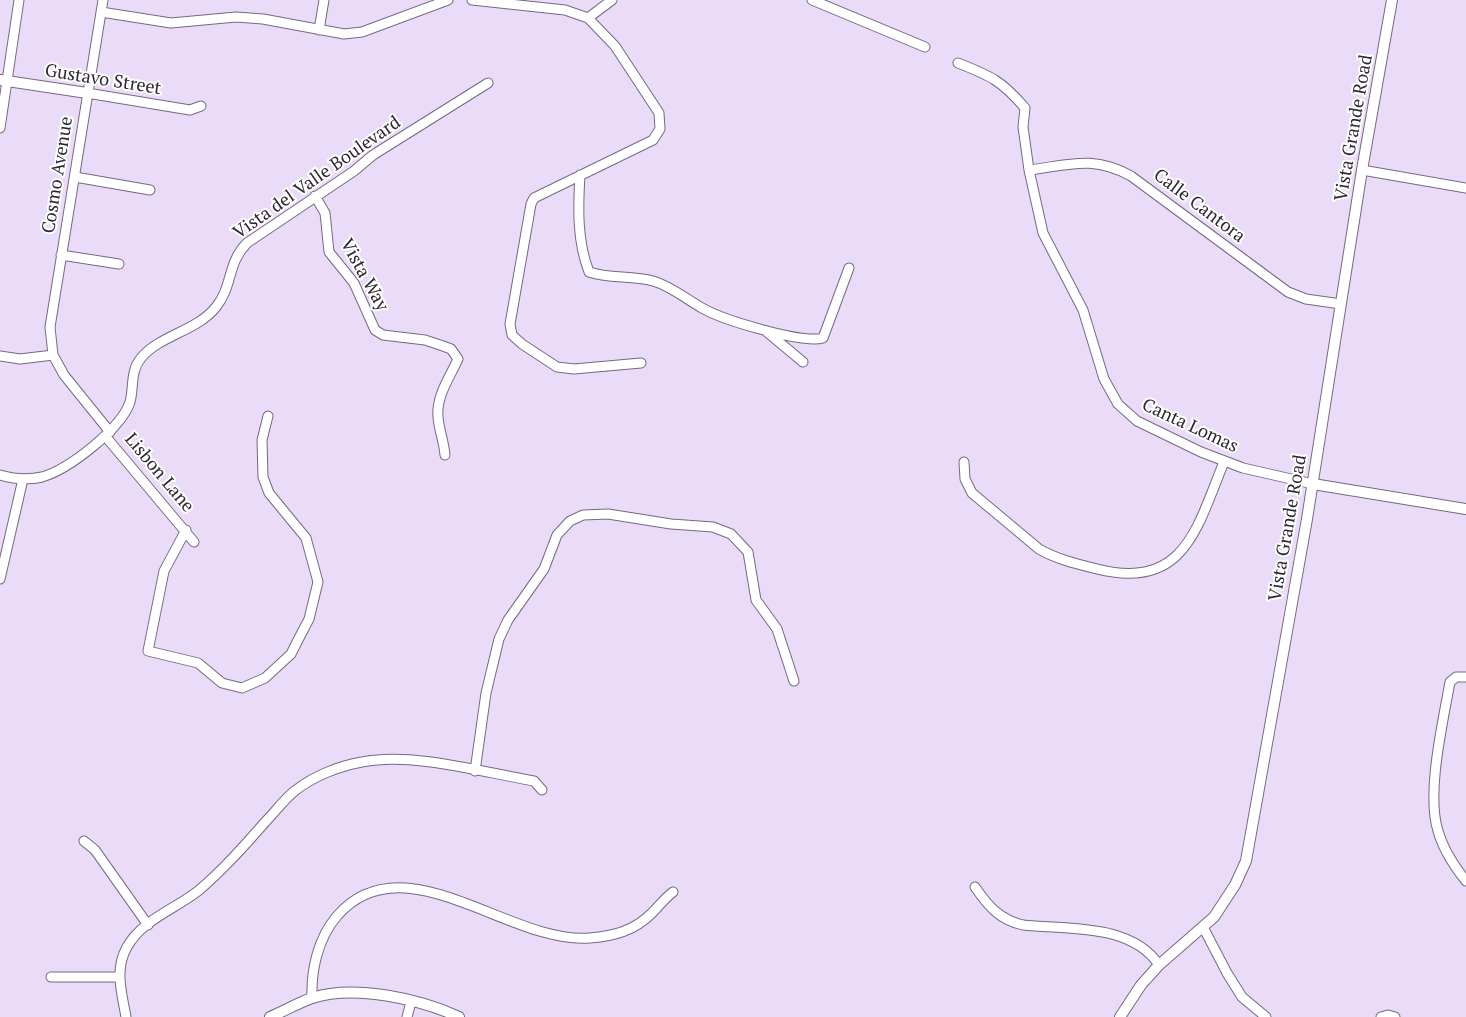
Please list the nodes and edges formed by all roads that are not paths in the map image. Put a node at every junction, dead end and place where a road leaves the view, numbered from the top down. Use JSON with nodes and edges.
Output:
{"nodes":[{"id":1,"x":19,"y":0,"type":"edge"},
{"id":2,"x":102,"y":0,"type":"edge"},
{"id":3,"x":324,"y":0,"type":"edge"},
{"id":4,"x":448,"y":0,"type":"edge"},
{"id":5,"x":472,"y":0,"type":"edge"},
{"id":6,"x":612,"y":0,"type":"edge"},
{"id":7,"x":812,"y":0,"type":"edge"},
{"id":8,"x":1392,"y":0,"type":"edge"},
{"id":9,"x":101,"y":12,"type":"junction"},
{"id":10,"x":588,"y":18,"type":"junction"},
{"id":11,"x":319,"y":30,"type":"junction"},
{"id":12,"x":925,"y":47,"type":"dead end"},
{"id":13,"x":958,"y":63,"type":"dead end"},
{"id":14,"x":3,"y":80,"type":"edge"},
{"id":15,"x":488,"y":83,"type":"dead end"},
{"id":16,"x":87,"y":93,"type":"junction"},
{"id":17,"x":201,"y":106,"type":"dead end"},
{"id":18,"x":0,"y":128,"type":"edge"},
{"id":19,"x":1029,"y":170,"type":"junction"},
{"id":20,"x":1362,"y":170,"type":"junction"},
{"id":21,"x":580,"y":175,"type":"junction"},
{"id":22,"x":75,"y":177,"type":"junction"},
{"id":23,"x":1466,"y":188,"type":"edge"},
{"id":24,"x":150,"y":190,"type":"dead end"},
{"id":25,"x":315,"y":196,"type":"junction"},
{"id":26,"x":61,"y":255,"type":"junction"},
{"id":27,"x":119,"y":264,"type":"dead end"},
{"id":28,"x":849,"y":268,"type":"dead end"},
{"id":29,"x":1341,"y":304,"type":"junction"},
{"id":30,"x":763,"y":329,"type":"junction"},
{"id":31,"x":53,"y":355,"type":"junction"},
{"id":32,"x":0,"y":356,"type":"edge"},
{"id":33,"x":803,"y":362,"type":"dead end"},
{"id":34,"x":641,"y":363,"type":"dead end"},
{"id":35,"x":268,"y":416,"type":"dead end"},
{"id":36,"x":108,"y":434,"type":"junction"},
{"id":37,"x":445,"y":455,"type":"dead end"},
{"id":38,"x":964,"y":462,"type":"dead end"},
{"id":39,"x":1224,"y":462,"type":"junction"},
{"id":40,"x":0,"y":475,"type":"edge"},
{"id":41,"x":23,"y":479,"type":"junction"},
{"id":42,"x":1313,"y":484,"type":"junction"},
{"id":43,"x":1466,"y":509,"type":"edge"},
{"id":44,"x":186,"y":530,"type":"junction"},
{"id":45,"x":194,"y":542,"type":"dead end"},
{"id":46,"x":0,"y":580,"type":"edge"},
{"id":47,"x":1466,"y":677,"type":"edge"},
{"id":48,"x":794,"y":680,"type":"dead end"},
{"id":49,"x":475,"y":771,"type":"junction"},
{"id":50,"x":542,"y":790,"type":"dead end"},
{"id":51,"x":84,"y":841,"type":"dead end"},
{"id":52,"x":1466,"y":881,"type":"edge"},
{"id":53,"x":975,"y":887,"type":"dead end"},
{"id":54,"x":673,"y":892,"type":"dead end"},
{"id":55,"x":148,"y":924,"type":"junction"},
{"id":56,"x":1204,"y":927,"type":"junction"},
{"id":57,"x":1159,"y":965,"type":"junction"},
{"id":58,"x":51,"y":977,"type":"dead end"},
{"id":59,"x":119,"y":977,"type":"junction"},
{"id":60,"x":312,"y":998,"type":"junction"},
{"id":61,"x":411,"y":1002,"type":"junction"},
{"id":62,"x":126,"y":1017,"type":"edge"},
{"id":63,"x":270,"y":1017,"type":"edge"},
{"id":64,"x":406,"y":1017,"type":"edge"},
{"id":65,"x":459,"y":1017,"type":"edge"},
{"id":66,"x":1120,"y":1017,"type":"edge"},
{"id":67,"x":1266,"y":1017,"type":"edge"},
{"id":68,"x":1381,"y":1017,"type":"edge"},
{"id":69,"x":1395,"y":1017,"type":"edge"}],
"edges":[{"from":1,"to":14,"type":"street"},
{"from":2,"to":9,"type":"street","name":"Cosmo Avenue"},
{"from":3,"to":11,"type":"street"},
{"from":4,"to":11,"type":"street"},
{"from":5,"to":10,"type":"street"},
{"from":6,"to":10,"type":"street"},
{"from":7,"to":12,"type":"street"},
{"from":8,"to":20,"type":"street","name":"Vista Grande Road"},
{"from":9,"to":11,"type":"street"},
{"from":9,"to":16,"type":"street","name":"Cosmo Avenue"},
{"from":10,"to":21,"type":"street"},
{"from":13,"to":19,"type":"street","name":"Canta Lomas"},
{"from":14,"to":16,"type":"street","name":"Gustavo Street"},
{"from":14,"to":18,"type":"street"},
{"from":15,"to":25,"type":"street","name":"Vista del Valle Boulevard"},
{"from":16,"to":17,"type":"street","name":"Gustavo Street"},
{"from":16,"to":22,"type":"street","name":"Cosmo Avenue"},
{"from":19,"to":29,"type":"street","name":"Calle Cantora"},
{"from":19,"to":39,"type":"street","name":"Canta Lomas"},
{"from":20,"to":23,"type":"street"},
{"from":20,"to":29,"type":"street","name":"Vista Grande Road"},
{"from":21,"to":30,"type":"street"},
{"from":21,"to":34,"type":"street"},
{"from":22,"to":24,"type":"street"},
{"from":22,"to":26,"type":"street","name":"Cosmo Avenue"},
{"from":25,"to":36,"type":"street","name":"Vista del Valle Boulevard"},
{"from":25,"to":37,"type":"street","name":"Vista Way"},
{"from":26,"to":27,"type":"street"},
{"from":26,"to":31,"type":"street","name":"Cosmo Avenue"},
{"from":28,"to":30,"type":"street"},
{"from":29,"to":42,"type":"street","name":"Vista Grande Road"},
{"from":30,"to":33,"type":"street"},
{"from":31,"to":32,"type":"street"},
{"from":31,"to":36,"type":"street","name":"Lisbon Lane"},
{"from":35,"to":44,"type":"street","name":"Lisbon Lane"},
{"from":36,"to":41,"type":"street","name":"Vista del Valle Boulevard"},
{"from":36,"to":44,"type":"street","name":"Lisbon Lane"},
{"from":38,"to":39,"type":"street"},
{"from":39,"to":42,"type":"street","name":"Canta Lomas"},
{"from":40,"to":41,"type":"street","name":"Vista del Valle Boulevard"},
{"from":41,"to":46,"type":"street"},
{"from":42,"to":43,"type":"street","name":"Canta Lomas"},
{"from":42,"to":56,"type":"street","name":"Vista Grande Road"},
{"from":44,"to":45,"type":"street","name":"Lisbon Lane"},
{"from":47,"to":52,"type":"street"},
{"from":48,"to":49,"type":"street"},
{"from":49,"to":50,"type":"street"},
{"from":49,"to":55,"type":"street"},
{"from":51,"to":55,"type":"street"},
{"from":53,"to":57,"type":"street"},
{"from":54,"to":60,"type":"street"},
{"from":55,"to":59,"type":"street"},
{"from":56,"to":57,"type":"street","name":"Vista Grande Road"},
{"from":56,"to":67,"type":"street"},
{"from":57,"to":66,"type":"street","name":"Vista Grande Road"},
{"from":58,"to":59,"type":"street"},
{"from":59,"to":62,"type":"street"},
{"from":60,"to":61,"type":"street"},
{"from":60,"to":63,"type":"street"},
{"from":61,"to":64,"type":"street"},
{"from":61,"to":65,"type":"street"},
{"from":68,"to":69,"type":"street"}]}
